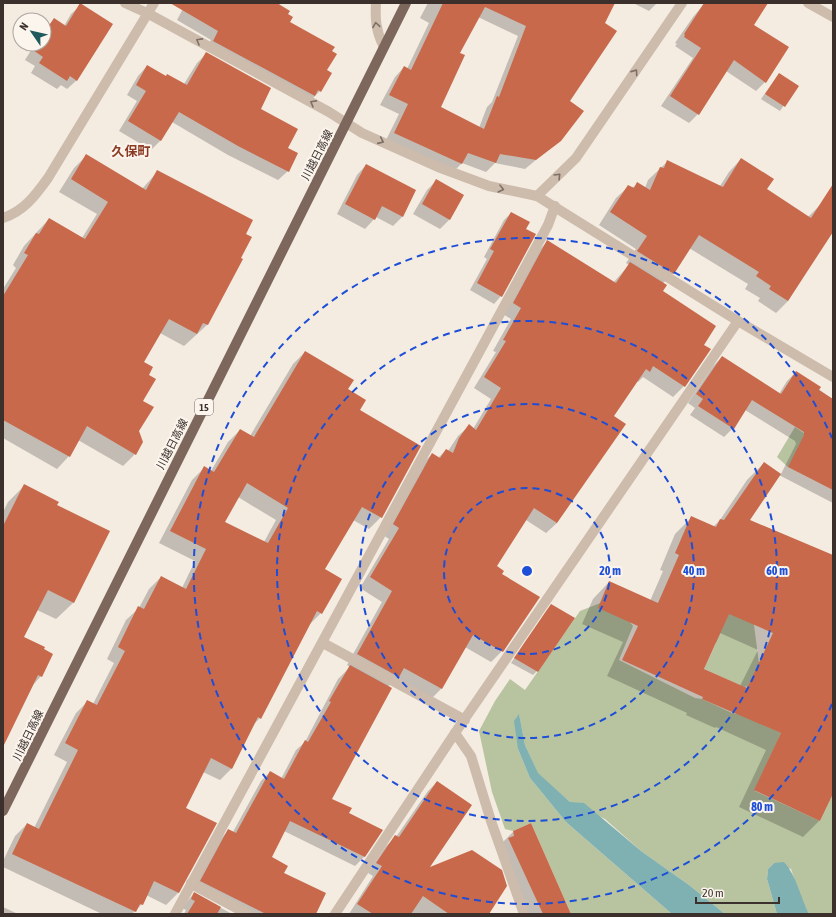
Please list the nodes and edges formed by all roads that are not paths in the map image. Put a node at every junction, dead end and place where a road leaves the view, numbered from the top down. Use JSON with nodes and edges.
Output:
{"nodes":[{"id":1,"x":125,"y":3,"type":"edge"},
{"id":2,"x":154,"y":3,"type":"edge"},
{"id":3,"x":376,"y":3,"type":"edge"},
{"id":4,"x":406,"y":3,"type":"edge"},
{"id":5,"x":682,"y":3,"type":"edge"},
{"id":6,"x":808,"y":3,"type":"edge"},
{"id":7,"x":147,"y":13,"type":"junction"},
{"id":8,"x":833,"y":17,"type":"edge"},
{"id":9,"x":383,"y":45,"type":"junction"},
{"id":10,"x":346,"y":123,"type":"junction"},
{"id":11,"x":537,"y":196,"type":"junction"},
{"id":12,"x":555,"y":206,"type":"junction"},
{"id":13,"x":3,"y":218,"type":"edge"},
{"id":14,"x":738,"y":321,"type":"junction"},
{"id":15,"x":833,"y":376,"type":"edge"},
{"id":16,"x":323,"y":643,"type":"junction"},
{"id":17,"x":465,"y":720,"type":"junction"},
{"id":18,"x":455,"y":733,"type":"junction"},
{"id":19,"x":3,"y":811,"type":"edge"},
{"id":20,"x":191,"y":882,"type":"junction"},
{"id":21,"x":174,"y":914,"type":"edge"},
{"id":22,"x":248,"y":914,"type":"edge"},
{"id":23,"x":335,"y":914,"type":"edge"},
{"id":24,"x":524,"y":914,"type":"edge"}],
"edges":[{"from":1,"to":7,"type":"street"},
{"from":2,"to":7,"type":"street"},
{"from":9,"to":3,"type":"street","one_way":true},
{"from":4,"to":9,"type":"main road","name":"川越日高線","number":"15"},
{"from":11,"to":5,"type":"street","one_way":true},
{"from":6,"to":8,"type":"street"},
{"from":10,"to":7,"type":"street","one_way":true},
{"from":7,"to":13,"type":"street"},
{"from":9,"to":10,"type":"main road","name":"川越日高線","number":"15"},
{"from":10,"to":11,"type":"street","one_way":true},
{"from":10,"to":19,"type":"main road","name":"川越日高線","number":"15"},
{"from":11,"to":12,"type":"street"},
{"from":12,"to":14,"type":"street"},
{"from":12,"to":16,"type":"street"},
{"from":14,"to":15,"type":"street"},
{"from":14,"to":17,"type":"street"},
{"from":16,"to":17,"type":"street"},
{"from":16,"to":20,"type":"street"},
{"from":17,"to":18,"type":"street"},
{"from":18,"to":23,"type":"street"},
{"from":18,"to":24,"type":"street"},
{"from":20,"to":21,"type":"street"},
{"from":20,"to":22,"type":"street"}]}
